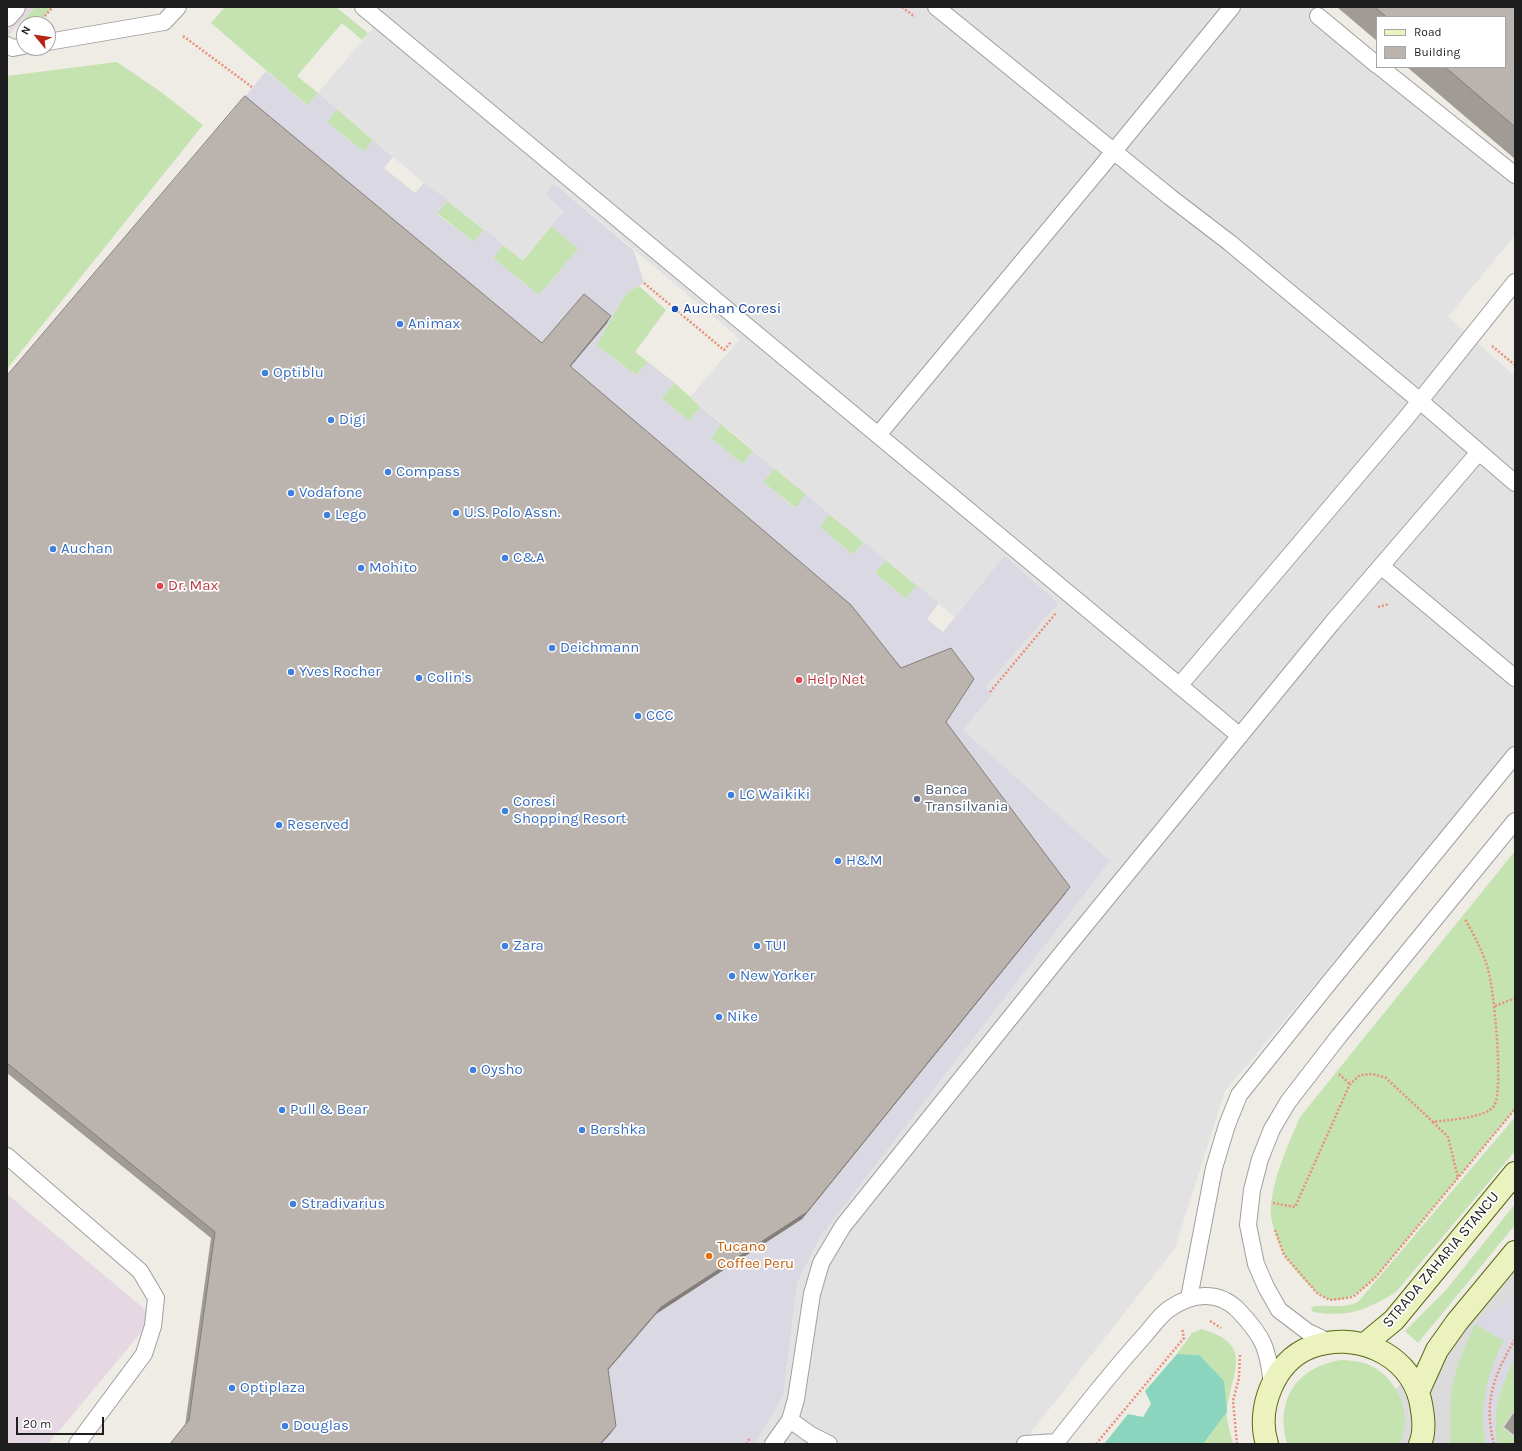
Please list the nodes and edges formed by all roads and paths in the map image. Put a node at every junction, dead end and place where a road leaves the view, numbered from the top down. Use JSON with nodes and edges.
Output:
{"nodes":[{"id":1,"x":14,"y":7,"type":"edge"},
{"id":2,"x":53,"y":7,"type":"edge"},
{"id":3,"x":178,"y":7,"type":"edge"},
{"id":4,"x":363,"y":7,"type":"edge"},
{"id":5,"x":936,"y":7,"type":"edge"},
{"id":6,"x":1232,"y":7,"type":"edge"},
{"id":7,"x":7,"y":15,"type":"edge"},
{"id":8,"x":45,"y":16,"type":"edge"},
{"id":9,"x":1318,"y":16,"type":"dead end"},
{"id":10,"x":164,"y":22,"type":"junction"},
{"id":11,"x":56,"y":41,"type":"edge"},
{"id":12,"x":1376,"y":63,"type":"edge"},
{"id":13,"x":1381,"y":68,"type":"edge"},
{"id":14,"x":252,"y":87,"type":"dead end"},
{"id":15,"x":1114,"y":151,"type":"junction"},
{"id":16,"x":1515,"y":175,"type":"edge"},
{"id":17,"x":644,"y":282,"type":"dead end"},
{"id":18,"x":1515,"y":282,"type":"edge"},
{"id":19,"x":745,"y":325,"type":"junction"},
{"id":20,"x":1420,"y":401,"type":"junction"},
{"id":21,"x":878,"y":435,"type":"junction"},
{"id":22,"x":1479,"y":452,"type":"junction"},
{"id":23,"x":1515,"y":483,"type":"edge"},
{"id":24,"x":1380,"y":566,"type":"junction"},
{"id":25,"x":1063,"y":617,"type":"dead end"},
{"id":26,"x":1515,"y":678,"type":"edge"},
{"id":27,"x":1179,"y":686,"type":"junction"},
{"id":28,"x":990,"y":692,"type":"dead end"},
{"id":29,"x":1240,"y":736,"type":"junction"},
{"id":30,"x":1515,"y":755,"type":"edge"},
{"id":31,"x":1515,"y":821,"type":"edge"},
{"id":32,"x":1458,"y":921,"type":"dead end"},
{"id":33,"x":1515,"y":998,"type":"edge"},
{"id":34,"x":1495,"y":1006,"type":"junction"},
{"id":35,"x":1336,"y":1072,"type":"dead end"},
{"id":36,"x":1350,"y":1084,"type":"junction"},
{"id":37,"x":1515,"y":1109,"type":"edge"},
{"id":38,"x":1433,"y":1122,"type":"junction"},
{"id":39,"x":7,"y":1156,"type":"edge"},
{"id":40,"x":1515,"y":1173,"type":"edge"},
{"id":41,"x":1458,"y":1178,"type":"junction"},
{"id":42,"x":1273,"y":1196,"type":"dead end"},
{"id":43,"x":1272,"y":1203,"type":"junction"},
{"id":44,"x":1272,"y":1209,"type":"dead end"},
{"id":45,"x":1274,"y":1228,"type":"dead end"},
{"id":46,"x":1515,"y":1252,"type":"edge"},
{"id":47,"x":1189,"y":1298,"type":"junction"},
{"id":48,"x":1207,"y":1320,"type":"dead end"},
{"id":49,"x":1181,"y":1326,"type":"dead end"},
{"id":50,"x":1226,"y":1332,"type":"dead end"},
{"id":51,"x":1515,"y":1339,"type":"edge"},
{"id":52,"x":1329,"y":1342,"type":"junction"},
{"id":53,"x":1365,"y":1344,"type":"junction"},
{"id":54,"x":1238,"y":1348,"type":"dead end"},
{"id":55,"x":1272,"y":1385,"type":"junction"},
{"id":56,"x":1418,"y":1392,"type":"junction"},
{"id":57,"x":790,"y":1420,"type":"junction"},
{"id":58,"x":755,"y":1432,"type":"dead end"},
{"id":59,"x":1265,"y":1442,"type":"edge"},
{"id":60,"x":1056,"y":1443,"type":"edge"},
{"id":61,"x":1421,"y":1443,"type":"edge"},
{"id":62,"x":77,"y":1444,"type":"edge"},
{"id":63,"x":746,"y":1444,"type":"edge"},
{"id":64,"x":773,"y":1444,"type":"edge"},
{"id":65,"x":830,"y":1444,"type":"edge"},
{"id":66,"x":1025,"y":1444,"type":"edge"},
{"id":67,"x":1096,"y":1444,"type":"edge"},
{"id":68,"x":1237,"y":1444,"type":"edge"},
{"id":69,"x":1494,"y":1444,"type":"edge"}],
"edges":[{"from":1,"to":7,"type":"street"},
{"from":2,"to":8,"type":"path"},
{"from":3,"to":10,"type":"lane"},
{"from":4,"to":19,"type":"lane"},
{"from":5,"to":15,"type":"lane"},
{"from":6,"to":15,"type":"lane"},
{"from":9,"to":12,"type":"lane"},
{"from":10,"to":11,"type":"lane"},
{"from":10,"to":14,"type":"path"},
{"from":13,"to":16,"type":"lane"},
{"from":15,"to":20,"type":"lane"},
{"from":15,"to":21,"type":"lane"},
{"from":17,"to":19,"type":"path"},
{"from":18,"to":20,"type":"lane"},
{"from":19,"to":21,"type":"lane"},
{"from":20,"to":22,"type":"lane"},
{"from":20,"to":27,"type":"lane"},
{"from":21,"to":27,"type":"lane"},
{"from":22,"to":23,"type":"lane"},
{"from":22,"to":24,"type":"lane"},
{"from":24,"to":26,"type":"lane"},
{"from":24,"to":29,"type":"lane"},
{"from":25,"to":28,"type":"path"},
{"from":27,"to":29,"type":"lane"},
{"from":29,"to":57,"type":"lane"},
{"from":30,"to":47,"type":"lane"},
{"from":31,"to":52,"type":"lane"},
{"from":32,"to":34,"type":"path"},
{"from":33,"to":34,"type":"path"},
{"from":34,"to":38,"type":"path"},
{"from":35,"to":36,"type":"path"},
{"from":36,"to":38,"type":"path"},
{"from":36,"to":43,"type":"path"},
{"from":37,"to":41,"type":"path"},
{"from":38,"to":41,"type":"path"},
{"from":39,"to":62,"type":"lane"},
{"from":40,"to":53,"type":"main road","name":"STRADA ZAHARIA STANCU"},
{"from":41,"to":45,"type":"path"},
{"from":42,"to":43,"type":"path"},
{"from":43,"to":44,"type":"path"},
{"from":46,"to":56,"type":"main road"},
{"from":47,"to":55,"type":"lane"},
{"from":47,"to":60,"type":"lane"},
{"from":48,"to":50,"type":"path"},
{"from":49,"to":67,"type":"path"},
{"from":51,"to":69,"type":"path"},
{"from":52,"to":53,"type":"main road","name":"STRADA ZAHARIA STANCU"},
{"from":52,"to":55,"type":"main road","name":"STRADA ZAHARIA STANCU"},
{"from":53,"to":56,"type":"main road","name":"STRADA ZAHARIA STANCU"},
{"from":54,"to":68,"type":"path"},
{"from":55,"to":59,"type":"main road","name":"STRADA ZAHARIA STANCU"},
{"from":56,"to":61,"type":"main road","name":"STRADA ZAHARIA STANCU"},
{"from":57,"to":64,"type":"lane"},
{"from":57,"to":65,"type":"lane"},
{"from":58,"to":63,"type":"path"},
{"from":60,"to":66,"type":"lane"}]}
